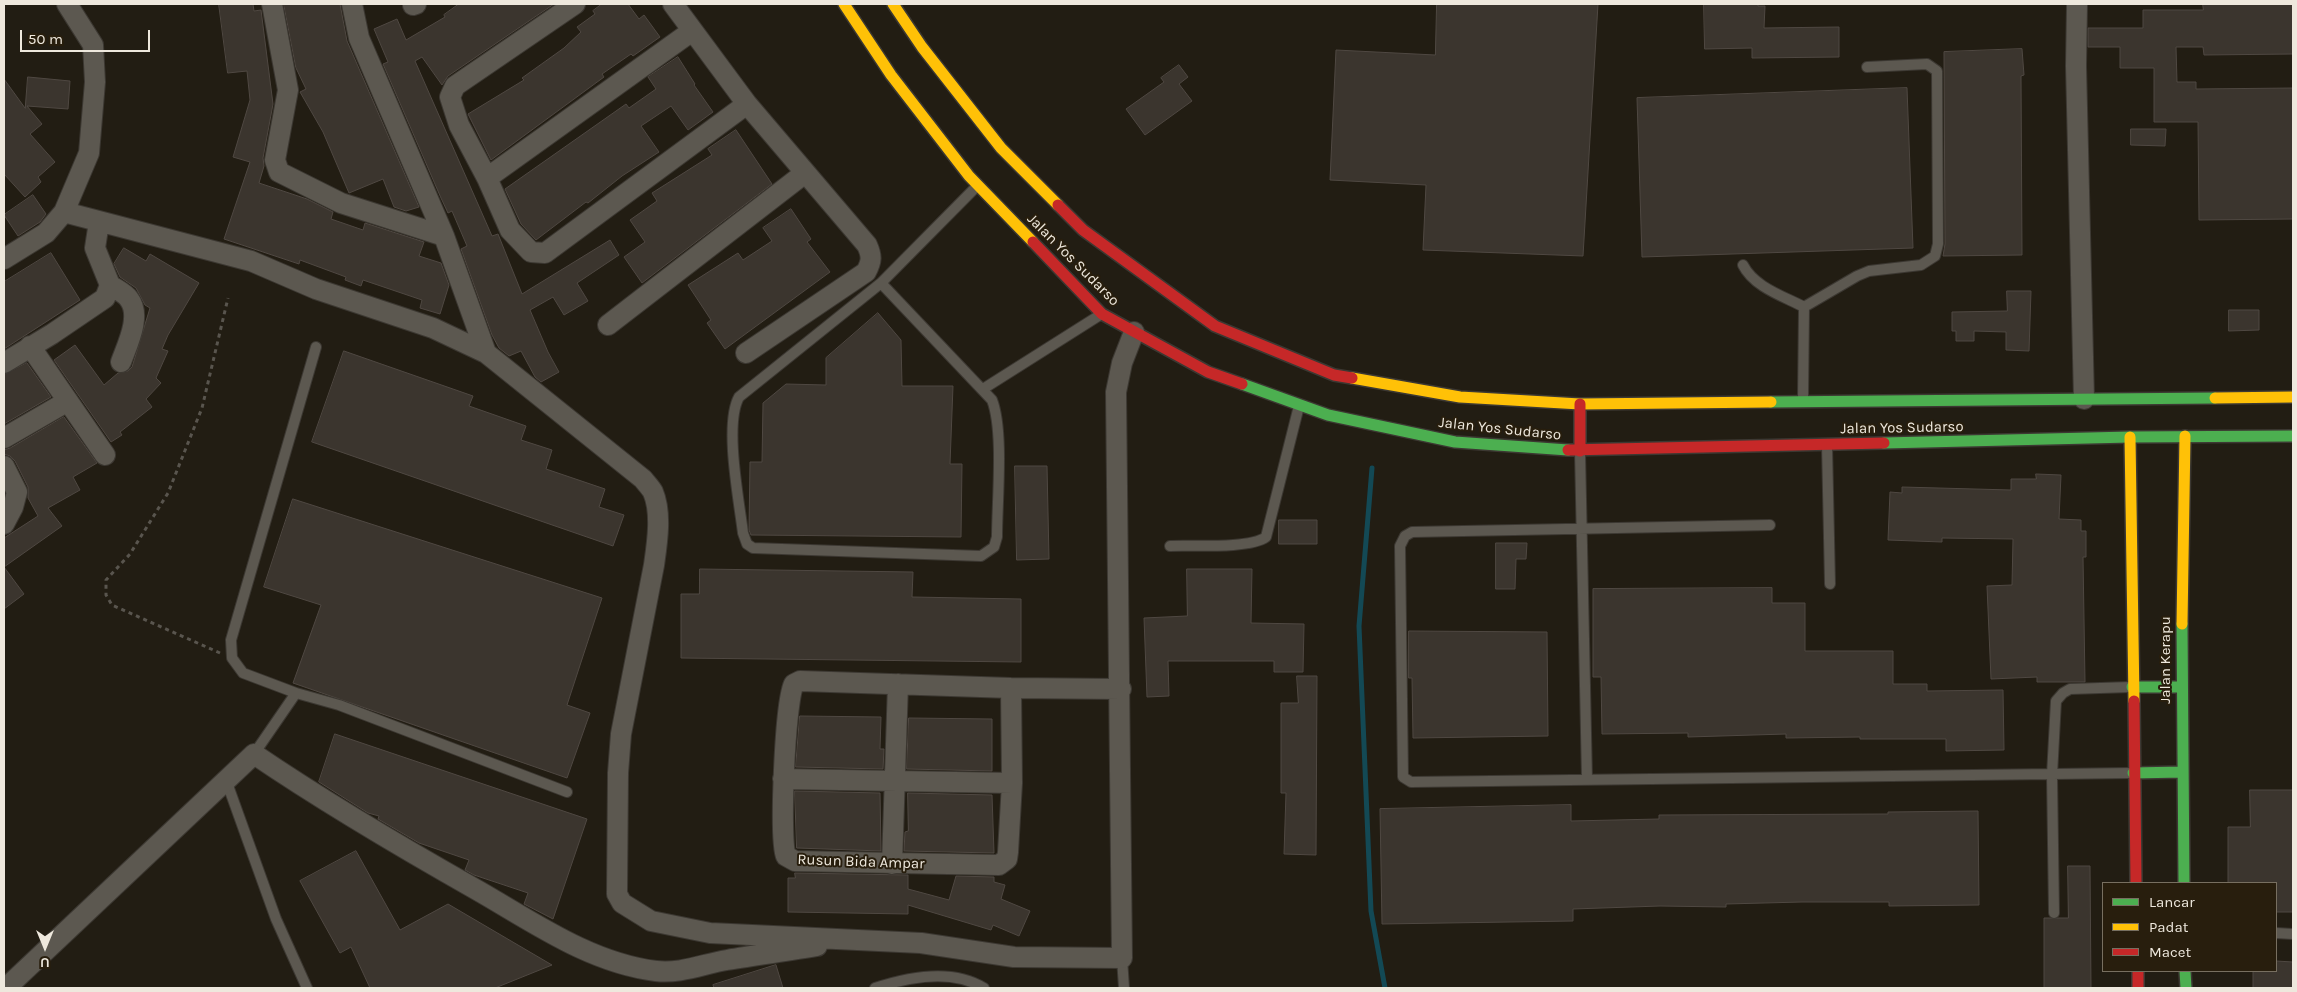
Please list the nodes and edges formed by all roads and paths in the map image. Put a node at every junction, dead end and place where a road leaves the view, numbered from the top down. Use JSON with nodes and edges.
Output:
{"nodes":[{"id":1,"x":67,"y":4,"type":"edge"},
{"id":2,"x":272,"y":4,"type":"edge"},
{"id":3,"x":352,"y":4,"type":"edge"},
{"id":4,"x":575,"y":4,"type":"edge"},
{"id":5,"x":673,"y":4,"type":"edge"},
{"id":6,"x":844,"y":4,"type":"edge"},
{"id":7,"x":894,"y":4,"type":"edge"},
{"id":8,"x":2077,"y":4,"type":"edge"},
{"id":9,"x":692,"y":31,"type":"junction"},
{"id":10,"x":1867,"y":67,"type":"dead end"},
{"id":11,"x":747,"y":104,"type":"junction"},
{"id":12,"x":805,"y":173,"type":"junction"},
{"id":13,"x":487,"y":178,"type":"junction"},
{"id":14,"x":978,"y":185,"type":"junction"},
{"id":15,"x":64,"y":212,"type":"junction"},
{"id":16,"x":99,"y":222,"type":"junction"},
{"id":17,"x":444,"y":236,"type":"junction"},
{"id":18,"x":4,"y":259,"type":"edge"},
{"id":19,"x":1744,"y":265,"type":"dead end"},
{"id":20,"x":881,"y":283,"type":"junction"},
{"id":21,"x":110,"y":285,"type":"junction"},
{"id":22,"x":228,"y":298,"type":"dead end"},
{"id":23,"x":1804,"y":307,"type":"junction"},
{"id":24,"x":1102,"y":314,"type":"junction"},
{"id":25,"x":608,"y":325,"type":"dead end"},
{"id":26,"x":1134,"y":332,"type":"junction"},
{"id":27,"x":30,"y":346,"type":"junction"},
{"id":28,"x":316,"y":347,"type":"dead end"},
{"id":29,"x":486,"y":353,"type":"junction"},
{"id":30,"x":746,"y":353,"type":"dead end"},
{"id":31,"x":121,"y":362,"type":"dead end"},
{"id":32,"x":4,"y":363,"type":"edge"},
{"id":33,"x":983,"y":389,"type":"junction"},
{"id":34,"x":2293,"y":398,"type":"edge"},
{"id":35,"x":2084,"y":400,"type":"junction"},
{"id":36,"x":68,"y":401,"type":"junction"},
{"id":37,"x":1300,"y":401,"type":"junction"},
{"id":38,"x":1803,"y":403,"type":"junction"},
{"id":39,"x":1580,"y":404,"type":"junction"},
{"id":40,"x":2185,"y":436,"type":"junction"},
{"id":41,"x":2293,"y":436,"type":"edge"},
{"id":42,"x":2130,"y":437,"type":"junction"},
{"id":43,"x":4,"y":438,"type":"edge"},
{"id":44,"x":1827,"y":445,"type":"junction"},
{"id":45,"x":1580,"y":451,"type":"junction"},
{"id":46,"x":105,"y":455,"type":"dead end"},
{"id":47,"x":4,"y":466,"type":"edge"},
{"id":48,"x":4,"y":524,"type":"edge"},
{"id":49,"x":1770,"y":525,"type":"dead end"},
{"id":50,"x":1581,"y":529,"type":"junction"},
{"id":51,"x":1170,"y":546,"type":"dead end"},
{"id":52,"x":1830,"y":584,"type":"dead end"},
{"id":53,"x":232,"y":658,"type":"junction"},
{"id":54,"x":898,"y":684,"type":"junction"},
{"id":55,"x":2132,"y":687,"type":"junction"},
{"id":56,"x":2181,"y":687,"type":"junction"},
{"id":57,"x":1011,"y":688,"type":"junction"},
{"id":58,"x":1121,"y":689,"type":"junction"},
{"id":59,"x":296,"y":692,"type":"junction"},
{"id":60,"x":254,"y":754,"type":"junction"},
{"id":61,"x":2133,"y":772,"type":"junction"},
{"id":62,"x":2181,"y":772,"type":"junction"},
{"id":63,"x":2052,"y":775,"type":"junction"},
{"id":64,"x":226,"y":780,"type":"junction"},
{"id":65,"x":784,"y":780,"type":"junction"},
{"id":66,"x":1587,"y":780,"type":"junction"},
{"id":67,"x":895,"y":781,"type":"junction"},
{"id":68,"x":1012,"y":783,"type":"junction"},
{"id":69,"x":567,"y":792,"type":"dead end"},
{"id":70,"x":892,"y":864,"type":"junction"},
{"id":71,"x":2136,"y":882,"type":"edge"},
{"id":72,"x":2184,"y":882,"type":"edge"},
{"id":73,"x":2054,"y":914,"type":"dead end"},
{"id":74,"x":2277,"y":933,"type":"edge"},
{"id":75,"x":2293,"y":934,"type":"edge"},
{"id":76,"x":858,"y":939,"type":"junction"},
{"id":77,"x":1122,"y":958,"type":"junction"},
{"id":78,"x":2138,"y":972,"type":"edge"},
{"id":79,"x":2185,"y":972,"type":"edge"},
{"id":80,"x":6,"y":988,"type":"edge"},
{"id":81,"x":307,"y":988,"type":"edge"},
{"id":82,"x":875,"y":988,"type":"edge"},
{"id":83,"x":984,"y":988,"type":"edge"},
{"id":84,"x":1124,"y":988,"type":"edge"},
{"id":85,"x":2138,"y":988,"type":"edge"},
{"id":86,"x":2186,"y":988,"type":"edge"}],
"edges":[{"from":1,"to":15,"type":"street"},
{"from":2,"to":17,"type":"street"},
{"from":3,"to":17,"type":"street"},
{"from":4,"to":13,"type":"street"},
{"from":5,"to":9,"type":"street"},
{"from":6,"to":14,"type":"main road","name":"Jalan Yos Sudarso"},
{"from":7,"to":39,"type":"main road","name":"Jalan Yos Sudarso"},
{"from":8,"to":35,"type":"street"},
{"from":9,"to":11,"type":"street"},
{"from":9,"to":13,"type":"street"},
{"from":10,"to":23,"type":"lane"},
{"from":11,"to":12,"type":"street"},
{"from":11,"to":13,"type":"street"},
{"from":12,"to":25,"type":"street"},
{"from":12,"to":30,"type":"street"},
{"from":14,"to":20,"type":"lane"},
{"from":14,"to":24,"type":"main road","name":"Jalan Yos Sudarso"},
{"from":15,"to":16,"type":"street"},
{"from":15,"to":18,"type":"street"},
{"from":16,"to":21,"type":"street"},
{"from":16,"to":29,"type":"street"},
{"from":17,"to":29,"type":"street"},
{"from":19,"to":23,"type":"lane"},
{"from":20,"to":33,"type":"lane"},
{"from":20,"to":33,"type":"lane"},
{"from":21,"to":27,"type":"street"},
{"from":21,"to":31,"type":"street"},
{"from":22,"to":53,"type":"path"},
{"from":23,"to":38,"type":"lane"},
{"from":24,"to":26,"type":"main road","name":"Jalan Yos Sudarso"},
{"from":24,"to":33,"type":"lane"},
{"from":26,"to":37,"type":"main road","name":"Jalan Yos Sudarso"},
{"from":26,"to":58,"type":"street"},
{"from":27,"to":32,"type":"street"},
{"from":27,"to":36,"type":"street"},
{"from":28,"to":53,"type":"lane"},
{"from":29,"to":76,"type":"street"},
{"from":34,"to":35,"type":"main road","name":"Jalan Yos Sudarso"},
{"from":35,"to":38,"type":"main road","name":"Jalan Yos Sudarso"},
{"from":36,"to":43,"type":"street"},
{"from":36,"to":46,"type":"street"},
{"from":37,"to":45,"type":"main road","name":"Jalan Yos Sudarso"},
{"from":37,"to":51,"type":"lane"},
{"from":38,"to":39,"type":"main road","name":"Jalan Yos Sudarso"},
{"from":39,"to":45,"type":"main road"},
{"from":40,"to":41,"type":"main road","name":"Jalan Yos Sudarso"},
{"from":40,"to":42,"type":"main road","name":"Jalan Yos Sudarso"},
{"from":40,"to":56,"type":"main road","name":"Jalan Kerapu"},
{"from":42,"to":44,"type":"main road","name":"Jalan Yos Sudarso"},
{"from":42,"to":55,"type":"main road"},
{"from":44,"to":45,"type":"main road","name":"Jalan Yos Sudarso"},
{"from":44,"to":52,"type":"lane"},
{"from":45,"to":50,"type":"lane"},
{"from":47,"to":48,"type":"street"},
{"from":49,"to":50,"type":"lane"},
{"from":50,"to":66,"type":"lane"},
{"from":50,"to":66,"type":"lane"},
{"from":53,"to":59,"type":"lane"},
{"from":54,"to":57,"type":"street","name":"Rusun Bida Ampar"},
{"from":54,"to":65,"type":"street","name":"Rusun Bida Ampar"},
{"from":54,"to":67,"type":"street"},
{"from":55,"to":56,"type":"main road"},
{"from":55,"to":61,"type":"main road"},
{"from":55,"to":63,"type":"lane"},
{"from":56,"to":62,"type":"main road","name":"Jalan Kerapu"},
{"from":57,"to":58,"type":"street","name":"Rusun Bida Ampar"},
{"from":57,"to":68,"type":"street","name":"Rusun Bida Ampar"},
{"from":58,"to":77,"type":"street"},
{"from":59,"to":60,"type":"lane"},
{"from":59,"to":69,"type":"lane"},
{"from":60,"to":64,"type":"street"},
{"from":60,"to":76,"type":"street"},
{"from":61,"to":62,"type":"main road"},
{"from":61,"to":63,"type":"lane"},
{"from":61,"to":71,"type":"main road"},
{"from":62,"to":72,"type":"main road","name":"Jalan Kerapu"},
{"from":63,"to":66,"type":"lane"},
{"from":63,"to":73,"type":"lane"},
{"from":64,"to":80,"type":"street"},
{"from":64,"to":81,"type":"lane"},
{"from":65,"to":67,"type":"street"},
{"from":65,"to":70,"type":"street","name":"Rusun Bida Ampar"},
{"from":67,"to":68,"type":"street"},
{"from":67,"to":70,"type":"street"},
{"from":68,"to":70,"type":"street","name":"Rusun Bida Ampar"},
{"from":74,"to":75,"type":"lane"},
{"from":76,"to":77,"type":"street"},
{"from":77,"to":84,"type":"lane"},
{"from":78,"to":85,"type":"main road"},
{"from":79,"to":86,"type":"main road"},
{"from":82,"to":83,"type":"lane"}]}
